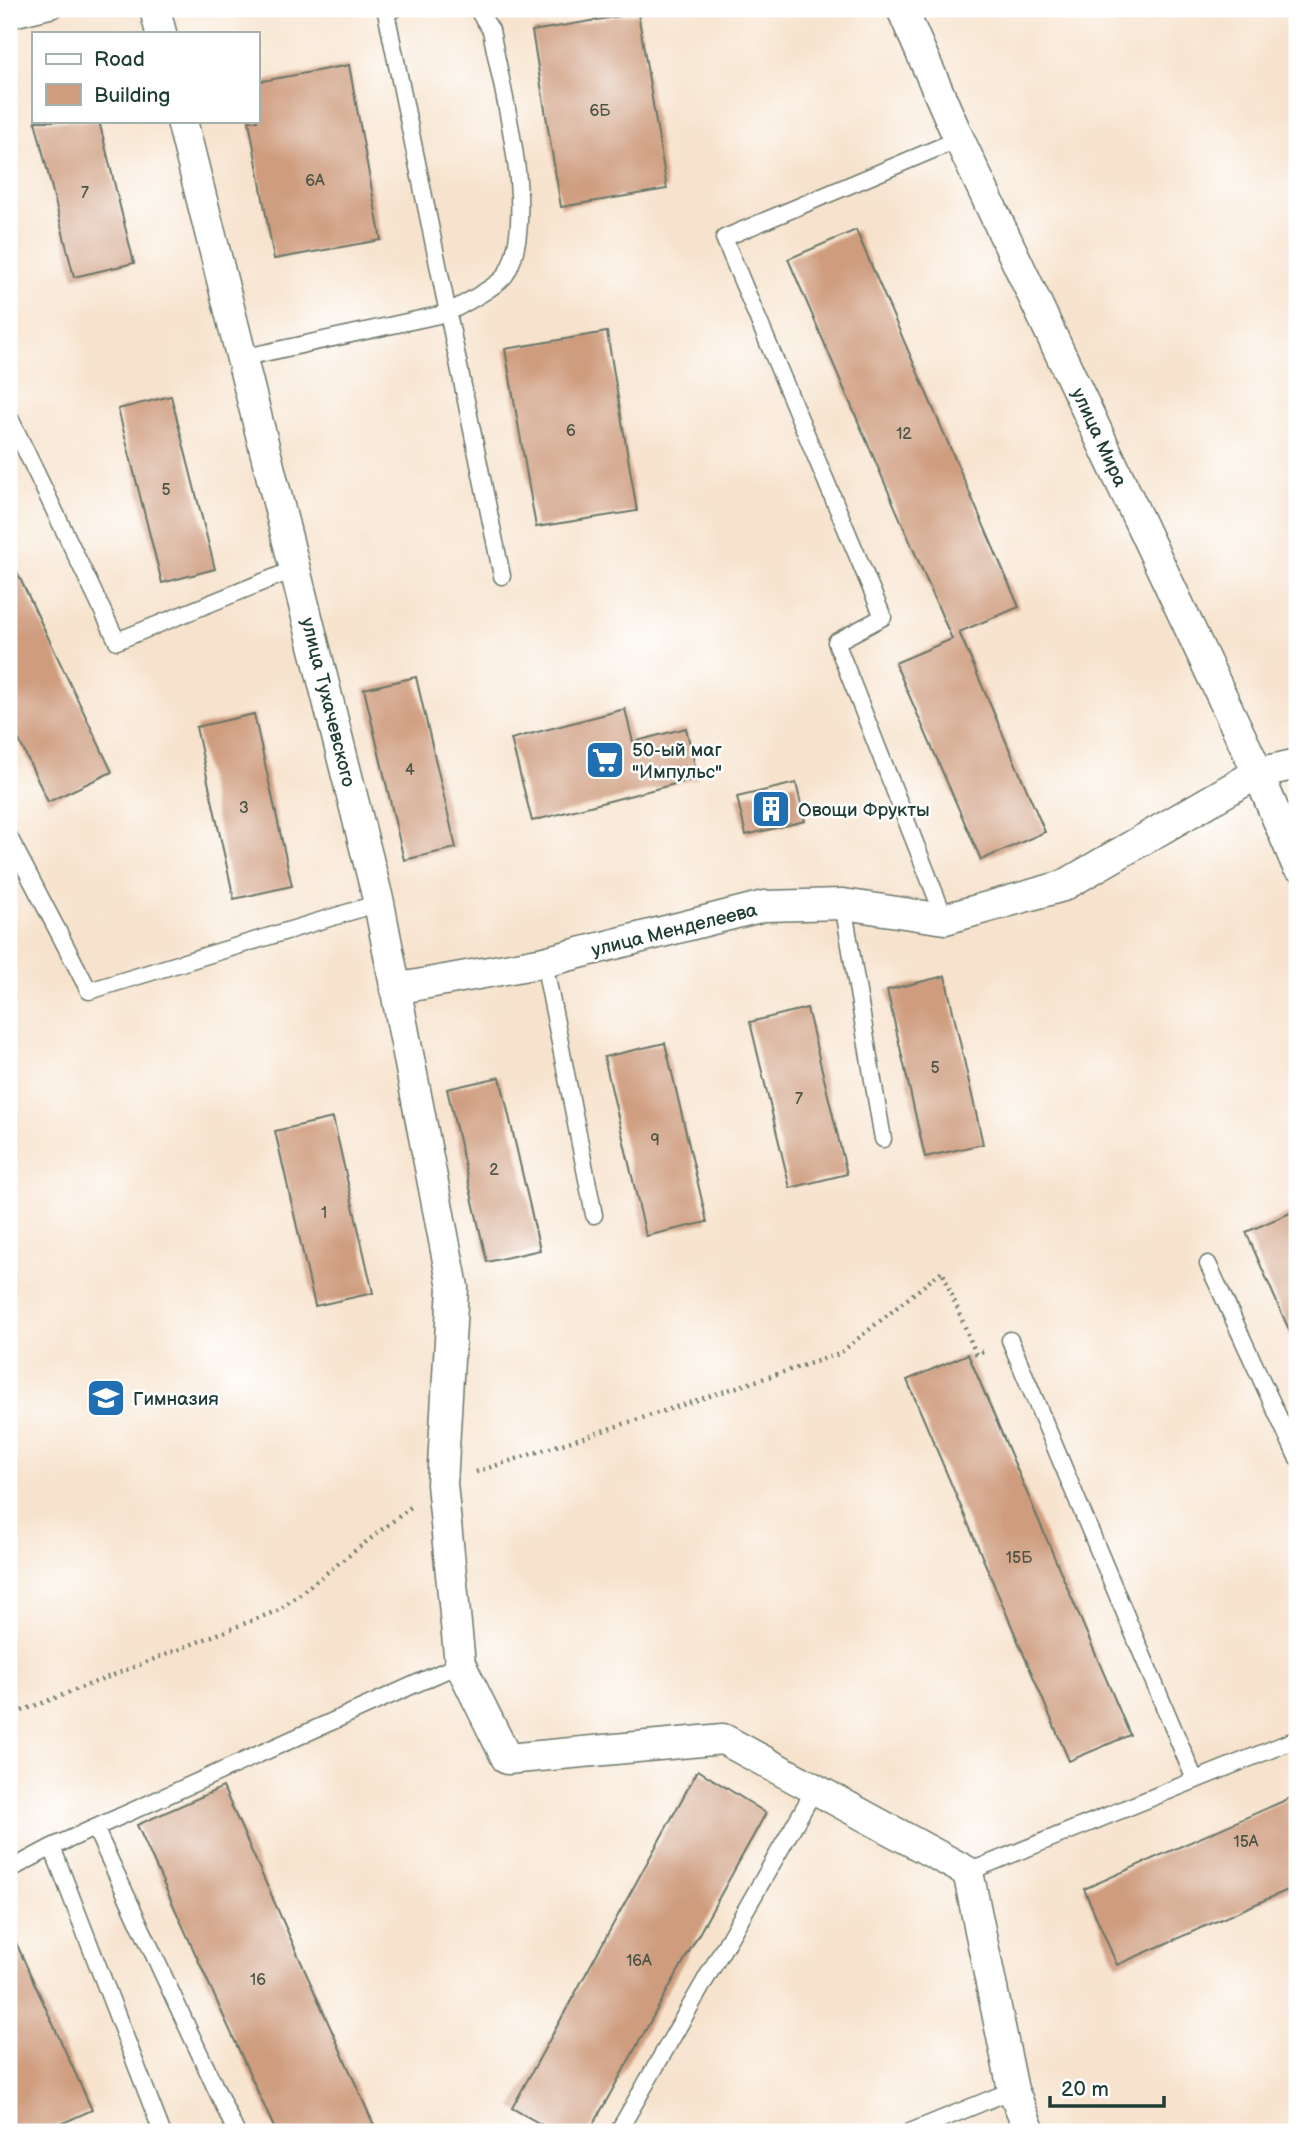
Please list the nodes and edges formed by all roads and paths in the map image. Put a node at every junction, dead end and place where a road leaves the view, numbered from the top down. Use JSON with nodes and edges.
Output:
{"nodes":[{"id":1,"x":54,"y":9,"type":"edge"},
{"id":2,"x":155,"y":9,"type":"edge"},
{"id":3,"x":394,"y":9,"type":"edge"},
{"id":4,"x":477,"y":9,"type":"edge"},
{"id":5,"x":902,"y":9,"type":"edge"},
{"id":6,"x":9,"y":20,"type":"edge"},
{"id":7,"x":161,"y":32,"type":"edge"},
{"id":8,"x":182,"y":122,"type":"edge"},
{"id":9,"x":959,"y":139,"type":"junction"},
{"id":10,"x":448,"y":313,"type":"junction"},
{"id":11,"x":241,"y":358,"type":"junction"},
{"id":12,"x":9,"y":416,"type":"edge"},
{"id":13,"x":295,"y":569,"type":"junction"},
{"id":14,"x":502,"y":576,"type":"dead end"},
{"id":15,"x":1297,"y":764,"type":"edge"},
{"id":16,"x":1258,"y":773,"type":"junction"},
{"id":17,"x":9,"y":837,"type":"edge"},
{"id":18,"x":1297,"y":865,"type":"edge"},
{"id":19,"x":379,"y":903,"type":"junction"},
{"id":20,"x":843,"y":904,"type":"junction"},
{"id":21,"x":945,"y":919,"type":"junction"},
{"id":22,"x":544,"y":962,"type":"junction"},
{"id":23,"x":395,"y":989,"type":"junction"},
{"id":24,"x":883,"y":1139,"type":"dead end"},
{"id":25,"x":594,"y":1215,"type":"dead end"},
{"id":26,"x":1208,"y":1264,"type":"dead end"},
{"id":27,"x":1010,"y":1340,"type":"joint"},
{"id":28,"x":1297,"y":1457,"type":"edge"},
{"id":29,"x":442,"y":1483,"type":"junction"},
{"id":30,"x":460,"y":1664,"type":"junction"},
{"id":31,"x":9,"y":1716,"type":"edge"},
{"id":32,"x":1297,"y":1738,"type":"edge"},
{"id":33,"x":1195,"y":1780,"type":"junction"},
{"id":34,"x":815,"y":1789,"type":"junction"},
{"id":35,"x":95,"y":1828,"type":"junction"},
{"id":36,"x":52,"y":1847,"type":"junction"},
{"id":37,"x":9,"y":1870,"type":"edge"},
{"id":38,"x":968,"y":1872,"type":"junction"},
{"id":39,"x":1013,"y":2090,"type":"junction"},
{"id":40,"x":162,"y":2132,"type":"edge"},
{"id":41,"x":236,"y":2132,"type":"edge"},
{"id":42,"x":618,"y":2132,"type":"edge"},
{"id":43,"x":910,"y":2132,"type":"edge"},
{"id":44,"x":1030,"y":2132,"type":"edge"}],
"edges":[{"from":1,"to":6,"type":"lane"},
{"from":2,"to":7,"type":"street"},
{"from":3,"to":10,"type":"lane"},
{"from":4,"to":10,"type":"lane"},
{"from":5,"to":9,"type":"street","name":"улица Мира"},
{"from":8,"to":11,"type":"street","name":"улица Тухачевского"},
{"from":9,"to":16,"type":"street","name":"улица Мира"},
{"from":9,"to":21,"type":"lane"},
{"from":10,"to":11,"type":"lane"},
{"from":10,"to":14,"type":"lane"},
{"from":11,"to":13,"type":"street","name":"улица Тухачевского"},
{"from":12,"to":13,"type":"lane"},
{"from":13,"to":19,"type":"street","name":"улица Тухачевского"},
{"from":15,"to":16,"type":"street","name":"улица Менделеева"},
{"from":16,"to":18,"type":"street","name":"улица Мира"},
{"from":16,"to":21,"type":"street","name":"улица Менделеева"},
{"from":17,"to":19,"type":"lane"},
{"from":19,"to":23,"type":"street","name":"улица Тухачевского"},
{"from":20,"to":21,"type":"street","name":"улица Менделеева"},
{"from":20,"to":22,"type":"street","name":"улица Менделеева"},
{"from":20,"to":24,"type":"lane"},
{"from":22,"to":23,"type":"street","name":"улица Менделеева"},
{"from":22,"to":25,"type":"lane"},
{"from":23,"to":29,"type":"street","name":"улица Тухачевского"},
{"from":26,"to":28,"type":"lane"},
{"from":27,"to":29,"type":"path"},
{"from":27,"to":33,"type":"lane"},
{"from":29,"to":30,"type":"street","name":"улица Тухачевского"},
{"from":29,"to":31,"type":"path"},
{"from":30,"to":34,"type":"street"},
{"from":30,"to":35,"type":"lane"},
{"from":32,"to":33,"type":"lane"},
{"from":33,"to":38,"type":"lane"},
{"from":34,"to":38,"type":"street"},
{"from":34,"to":42,"type":"lane"},
{"from":35,"to":36,"type":"lane"},
{"from":35,"to":41,"type":"lane"},
{"from":36,"to":37,"type":"lane"},
{"from":36,"to":40,"type":"lane"},
{"from":38,"to":39,"type":"street"},
{"from":39,"to":43,"type":"lane"},
{"from":39,"to":44,"type":"street"}]}
